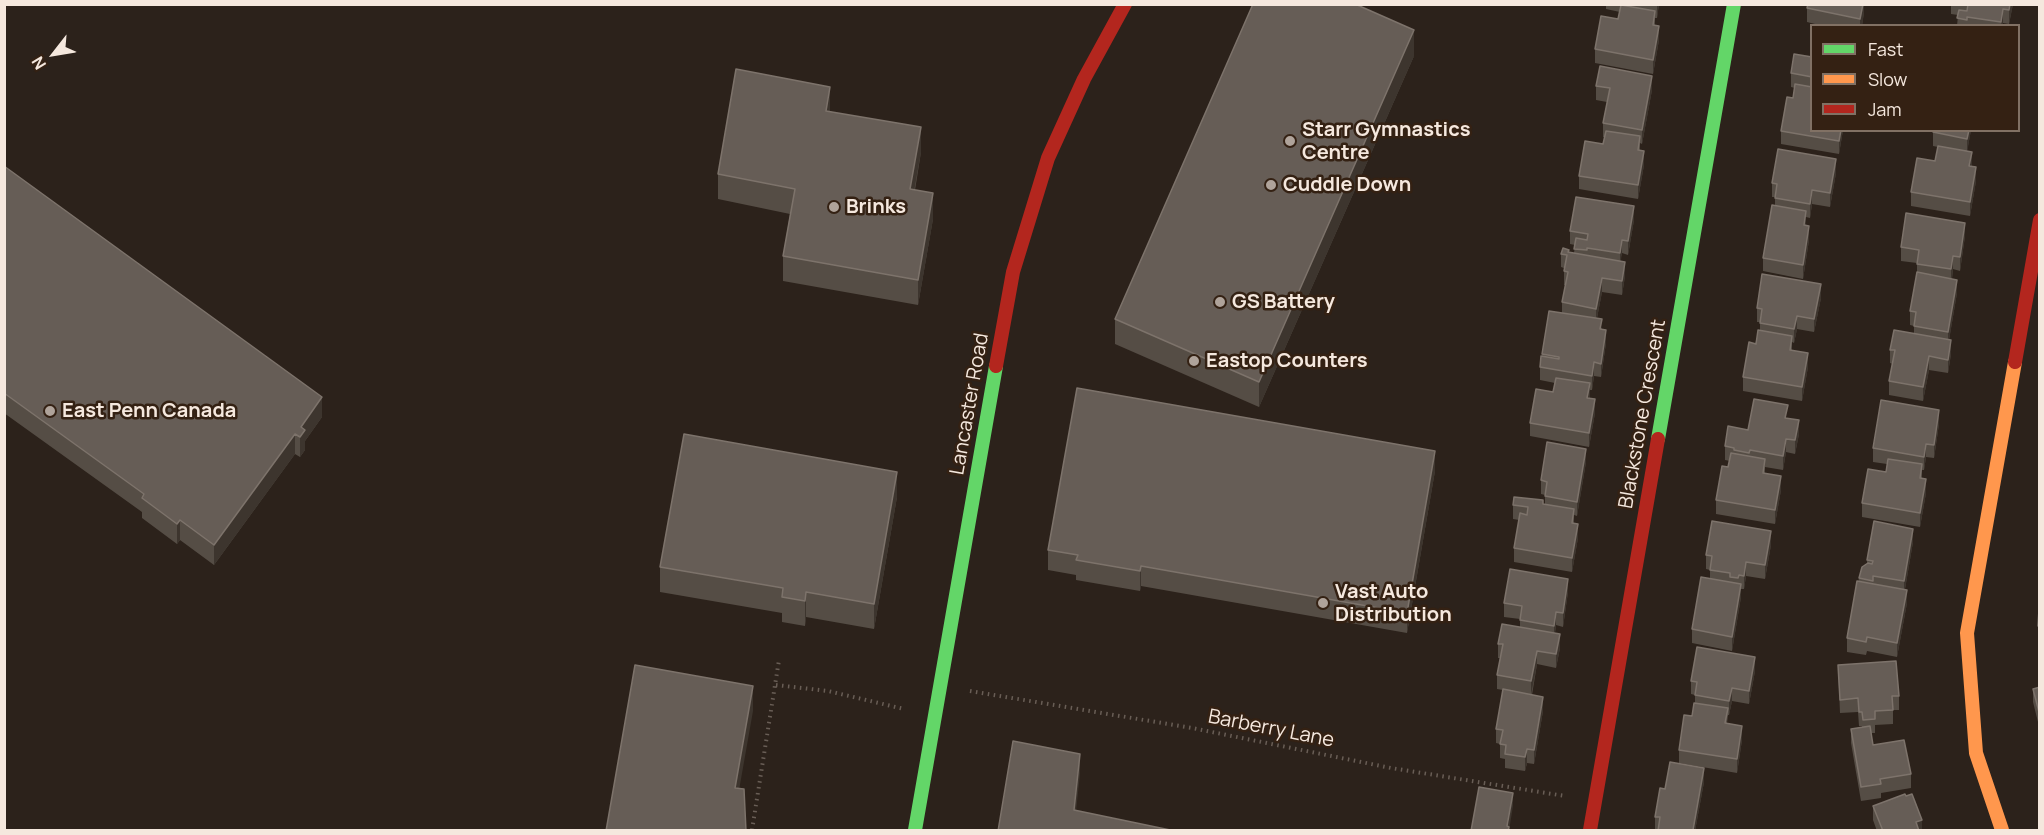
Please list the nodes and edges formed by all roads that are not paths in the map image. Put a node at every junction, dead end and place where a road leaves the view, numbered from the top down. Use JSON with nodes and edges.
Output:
{"nodes":[{"id":1,"x":1125,"y":4,"type":"edge"},
{"id":2,"x":1734,"y":4,"type":"edge"},
{"id":3,"x":2040,"y":220,"type":"edge"},
{"id":4,"x":915,"y":831,"type":"edge"},
{"id":5,"x":1590,"y":831,"type":"edge"},
{"id":6,"x":2002,"y":831,"type":"edge"}],
"edges":[{"from":1,"to":4,"type":"street","name":"Lancaster Road"},
{"from":2,"to":5,"type":"street","name":"Blackstone Crescent"},
{"from":3,"to":6,"type":"street"}]}
